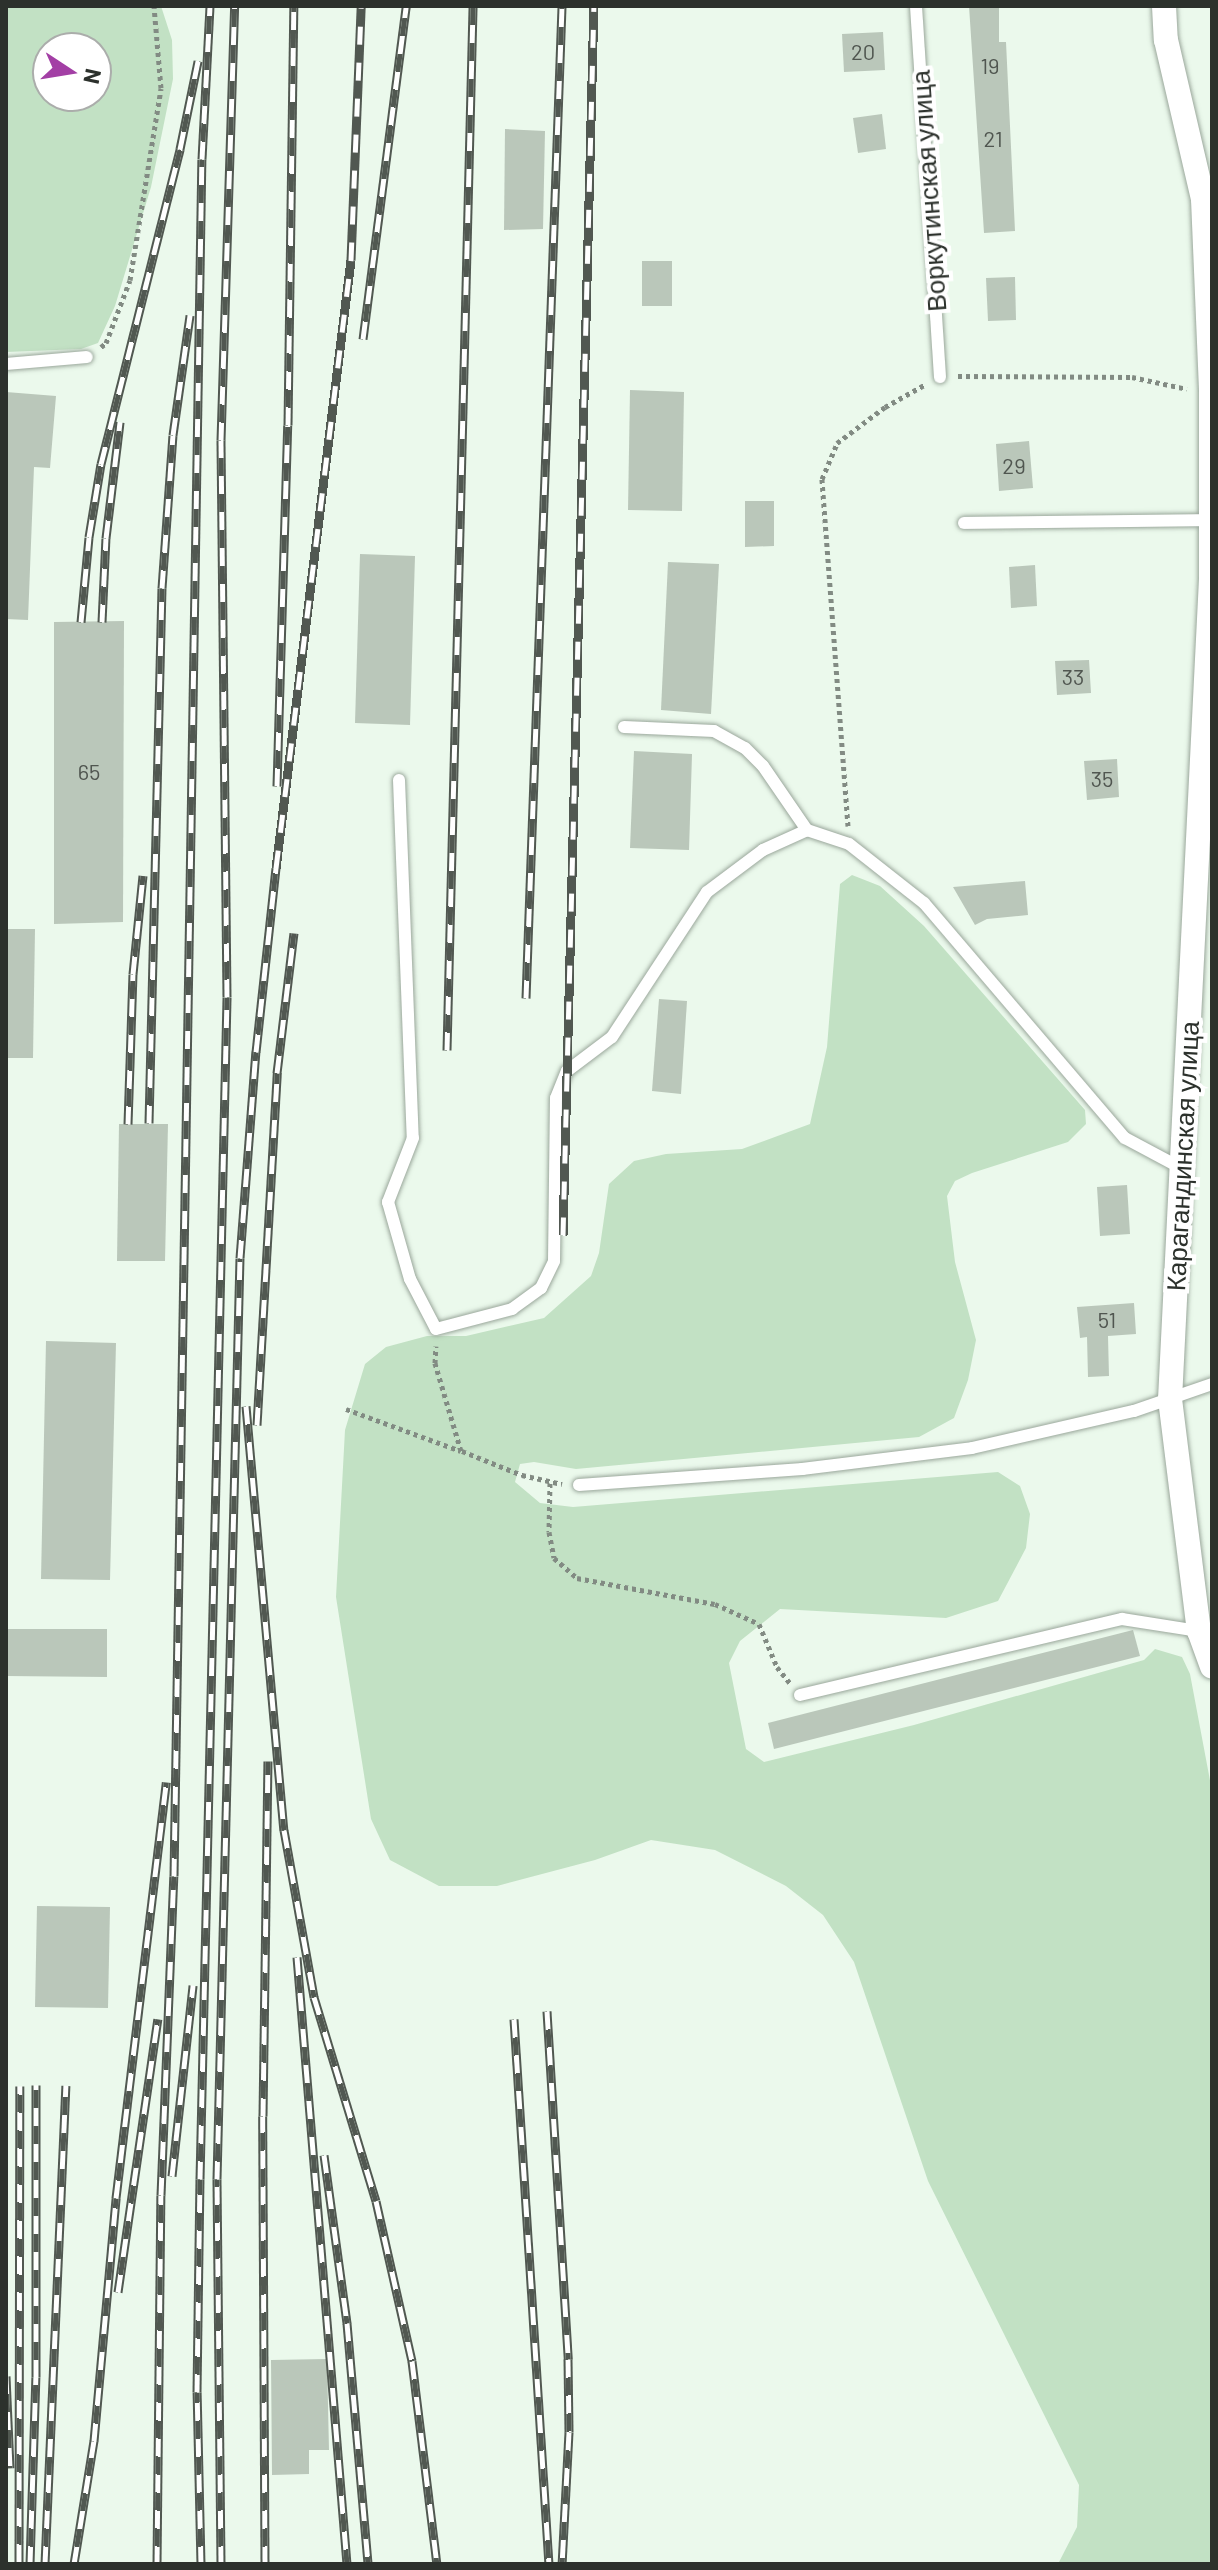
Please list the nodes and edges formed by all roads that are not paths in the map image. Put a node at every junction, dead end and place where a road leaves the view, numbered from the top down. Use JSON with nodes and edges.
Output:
{"nodes":[{"id":1,"x":916,"y":6,"type":"edge"},
{"id":2,"x":1164,"y":6,"type":"edge"},
{"id":3,"x":1208,"y":199,"type":"edge"},
{"id":4,"x":87,"y":357,"type":"road end"},
{"id":5,"x":6,"y":364,"type":"edge"},
{"id":6,"x":940,"y":377,"type":"road end"},
{"id":7,"x":1211,"y":393,"type":"edge"},
{"id":8,"x":1211,"y":520,"type":"edge"},
{"id":9,"x":964,"y":523,"type":"dead end"},
{"id":10,"x":1211,"y":579,"type":"edge"},
{"id":11,"x":624,"y":727,"type":"dead end"},
{"id":12,"x":399,"y":780,"type":"dead end"},
{"id":13,"x":807,"y":830,"type":"junction"},
{"id":14,"x":1181,"y":1168,"type":"junction"},
{"id":15,"x":1212,"y":1384,"type":"edge"},
{"id":16,"x":1170,"y":1399,"type":"junction"},
{"id":17,"x":579,"y":1485,"type":"road end"},
{"id":18,"x":1199,"y":1631,"type":"junction"},
{"id":19,"x":1212,"y":1667,"type":"edge"},
{"id":20,"x":800,"y":1695,"type":"road end"}],
"edges":[{"from":1,"to":6,"type":"lane","name":"Воркутинская улица"},
{"from":2,"to":3,"type":"street","name":"Карагандинская улица"},
{"from":3,"to":7,"type":"street","name":"Карагандинская улица"},
{"from":4,"to":5,"type":"lane"},
{"from":7,"to":8,"type":"street","name":"Карагандинская улица"},
{"from":8,"to":9,"type":"lane"},
{"from":8,"to":10,"type":"street","name":"Карагандинская улица"},
{"from":10,"to":14,"type":"street","name":"Карагандинская улица"},
{"from":11,"to":13,"type":"lane"},
{"from":12,"to":13,"type":"lane"},
{"from":13,"to":14,"type":"lane"},
{"from":14,"to":16,"type":"street","name":"Карагандинская улица"},
{"from":15,"to":16,"type":"lane"},
{"from":16,"to":17,"type":"lane"},
{"from":16,"to":18,"type":"street","name":"Карагандинская улица"},
{"from":18,"to":19,"type":"street","name":"Карагандинская улица"},
{"from":18,"to":20,"type":"lane"}]}
